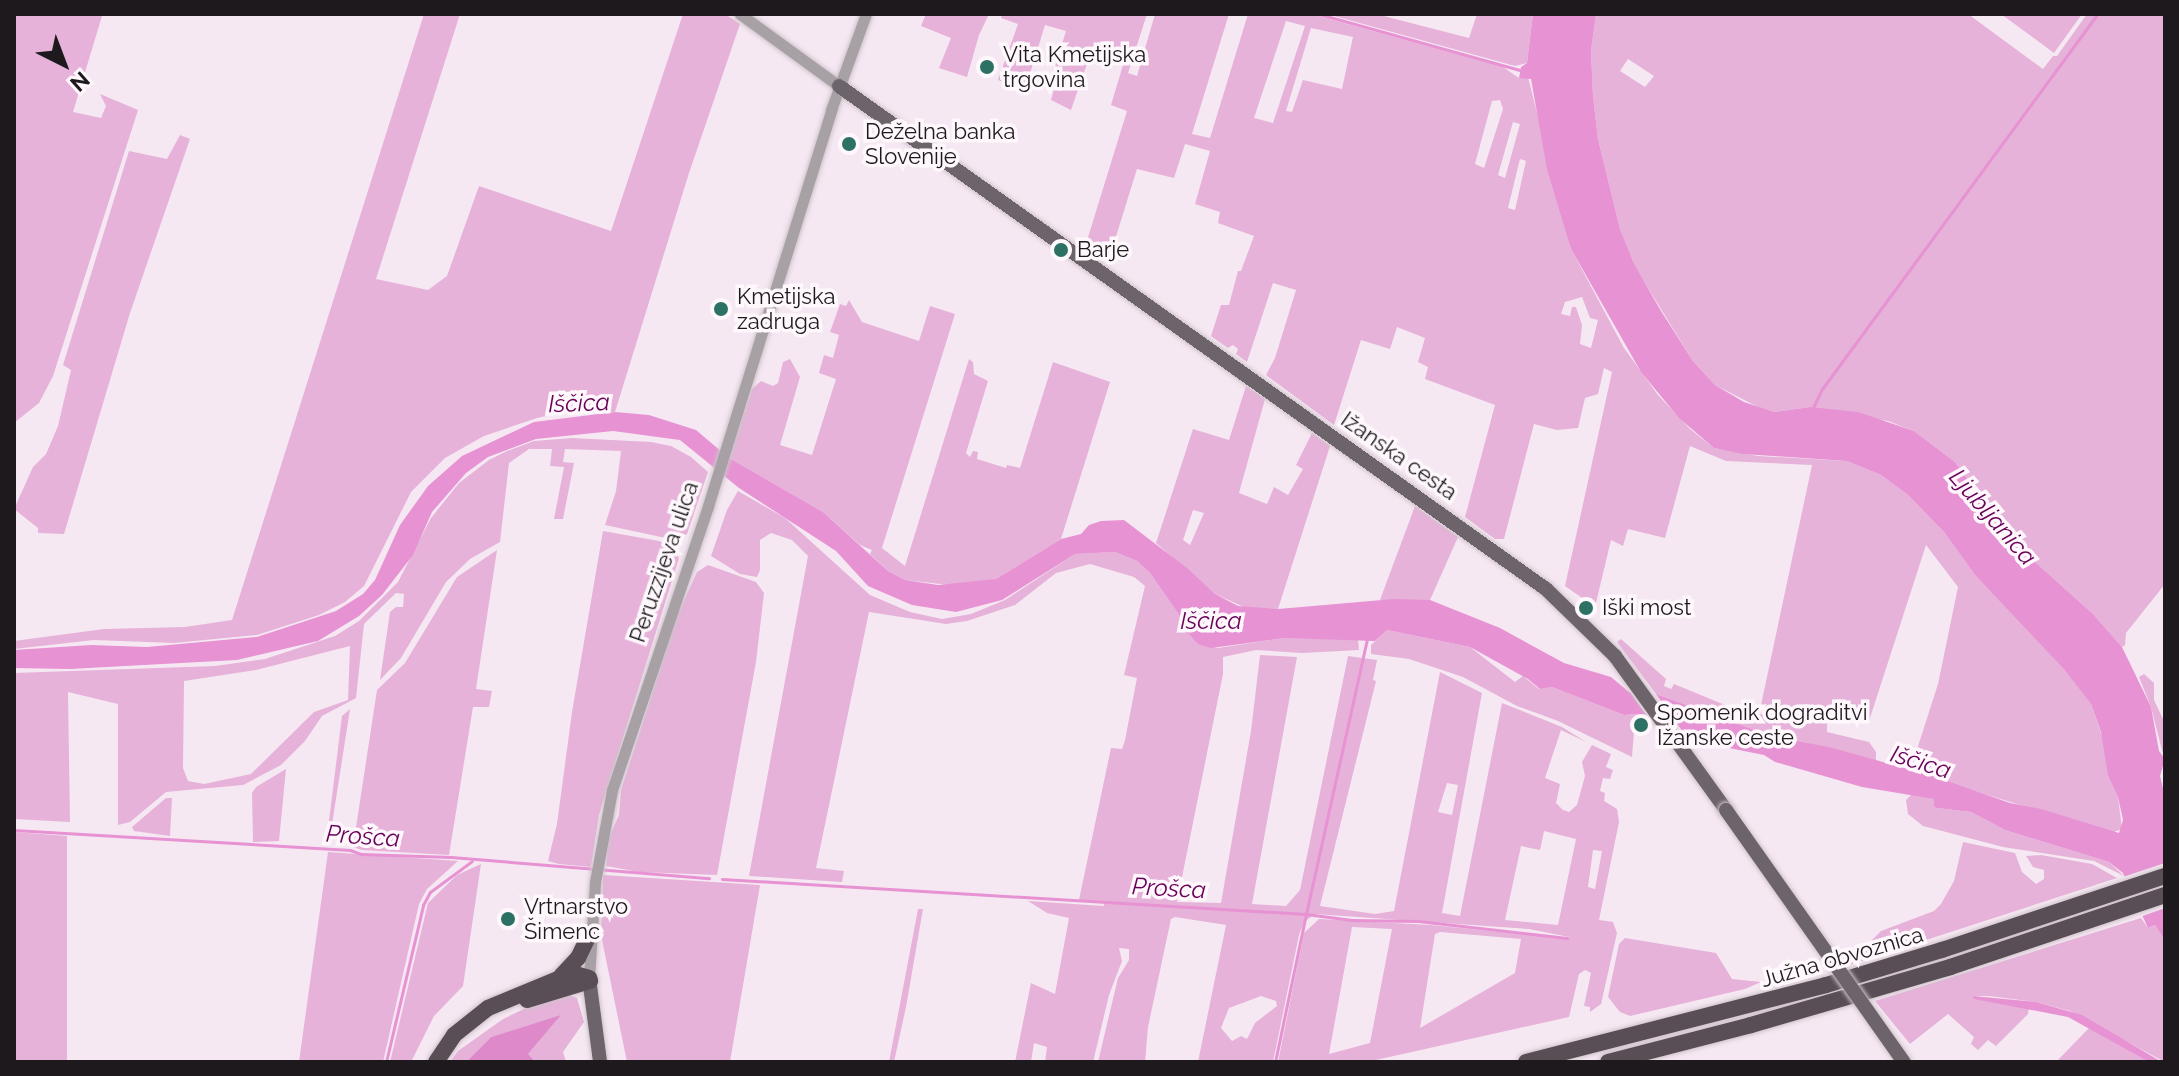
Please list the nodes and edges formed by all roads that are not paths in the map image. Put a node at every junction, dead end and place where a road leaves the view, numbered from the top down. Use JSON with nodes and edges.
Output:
{"nodes":[{"id":1,"x":740,"y":14,"type":"edge"},
{"id":2,"x":866,"y":14,"type":"edge"},
{"id":3,"x":839,"y":86,"type":"junction"},
{"id":4,"x":2165,"y":876,"type":"edge"},
{"id":5,"x":2165,"y":895,"type":"edge"},
{"id":6,"x":590,"y":933,"type":"junction"},
{"id":7,"x":561,"y":976,"type":"junction"},
{"id":8,"x":590,"y":980,"type":"junction"},
{"id":9,"x":436,"y":1062,"type":"edge"},
{"id":10,"x":445,"y":1062,"type":"edge"},
{"id":11,"x":600,"y":1062,"type":"edge"},
{"id":12,"x":1526,"y":1062,"type":"edge"},
{"id":13,"x":1608,"y":1062,"type":"edge"},
{"id":14,"x":1904,"y":1062,"type":"edge"}],
"edges":[{"from":1,"to":3,"type":"street","name":"Ižanska cesta"},
{"from":2,"to":3,"type":"street","name":"Peruzzijeva ulica"},
{"from":3,"to":6,"type":"street","name":"Peruzzijeva ulica"},
{"from":3,"to":14,"type":"main road","name":"Ižanska cesta","bridge":true},
{"from":4,"to":12,"type":"highway","name":"Južna obvoznica"},
{"from":5,"to":13,"type":"highway","name":"Južna obvoznica"},
{"from":6,"to":7,"type":"highway"},
{"from":6,"to":8,"type":"street","name":"Peruzzijeva ulica"},
{"from":7,"to":8,"type":"highway"},
{"from":7,"to":9,"type":"highway"},
{"from":8,"to":10,"type":"highway"},
{"from":8,"to":11,"type":"main road","name":"Peruzzijeva ulica"}]}
